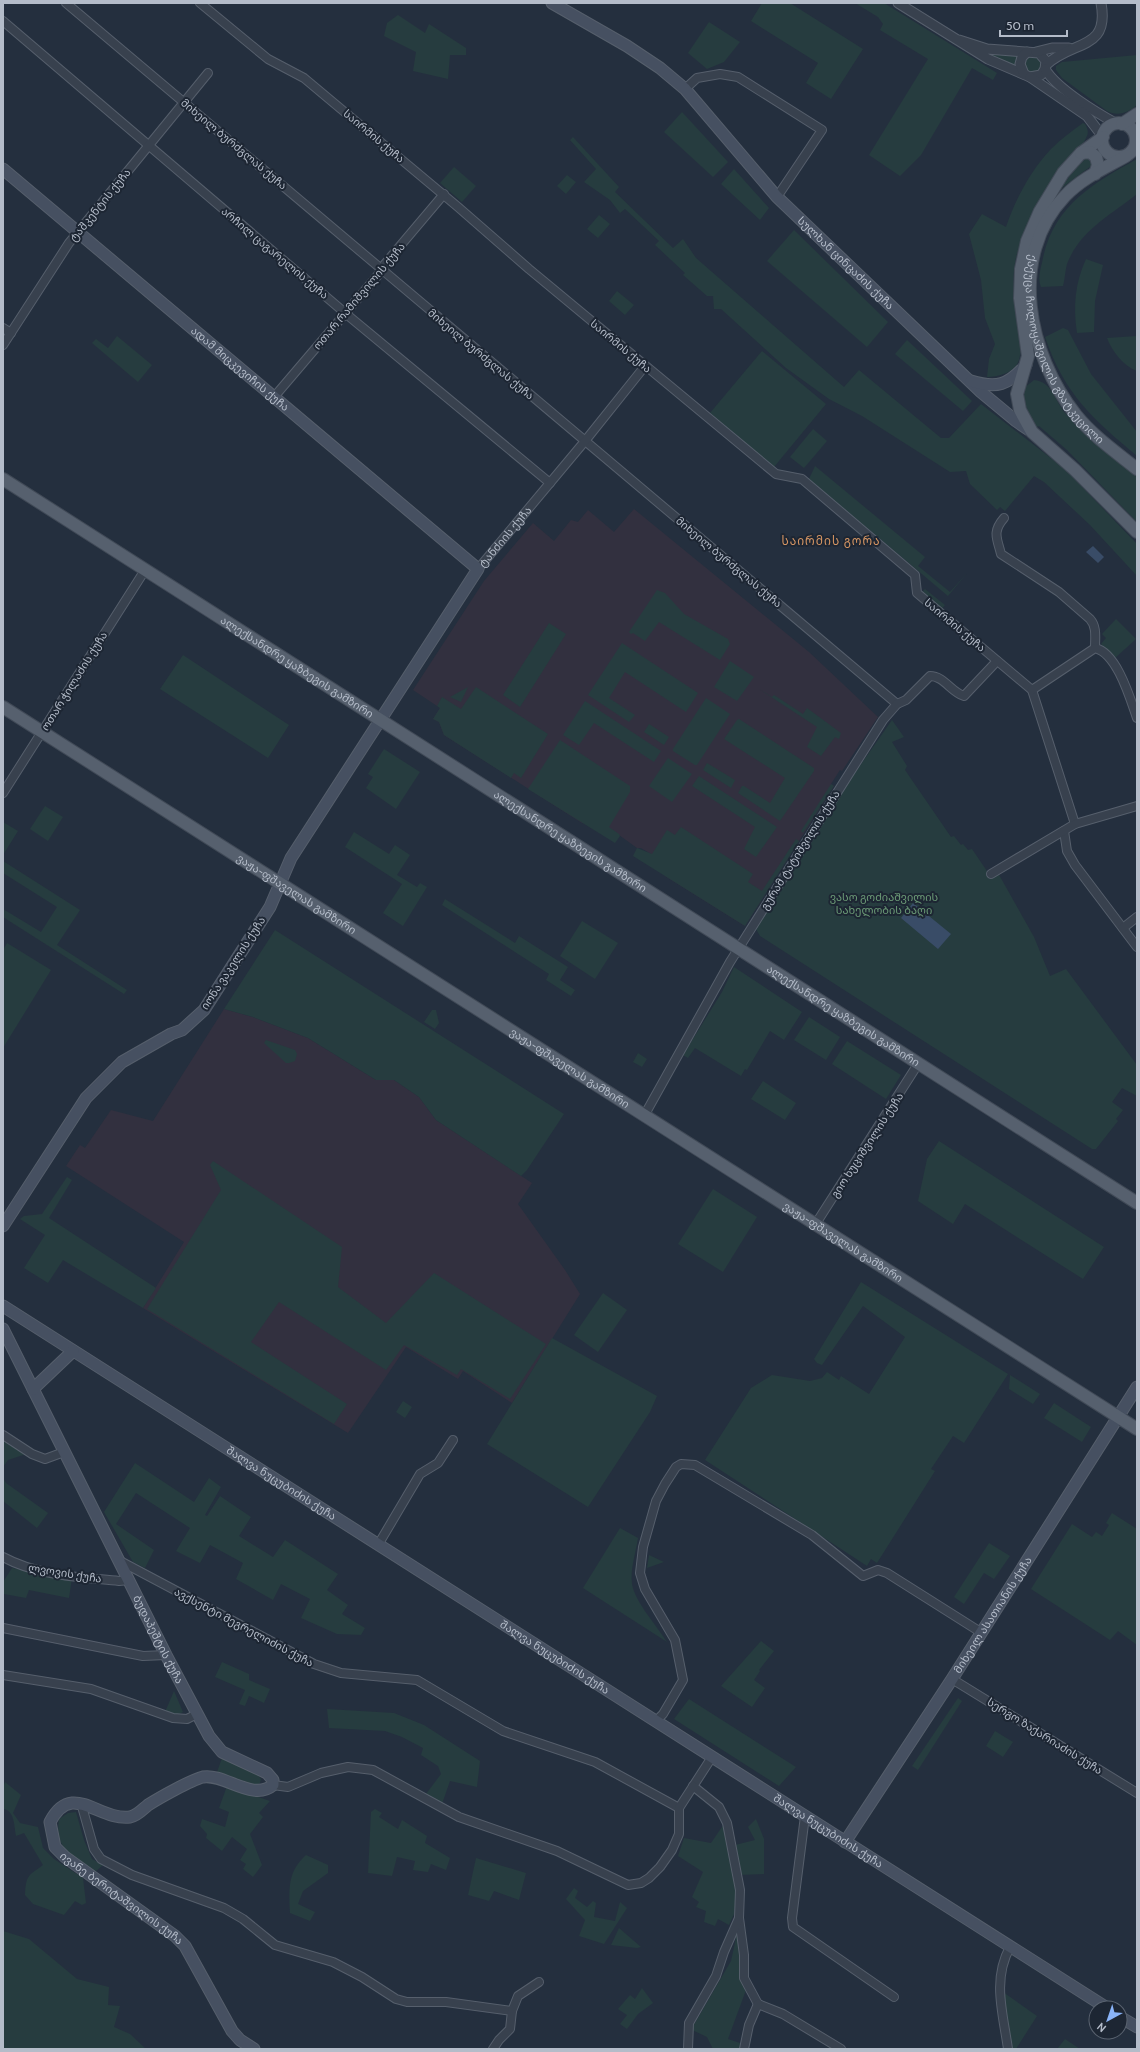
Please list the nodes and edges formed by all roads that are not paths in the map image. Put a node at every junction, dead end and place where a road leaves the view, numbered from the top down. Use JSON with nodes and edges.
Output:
{"nodes":[{"id":1,"x":66,"y":3,"type":"edge"},
{"id":2,"x":200,"y":3,"type":"edge"},
{"id":3,"x":552,"y":3,"type":"edge"},
{"id":4,"x":898,"y":3,"type":"edge"},
{"id":5,"x":1101,"y":3,"type":"edge"},
{"id":6,"x":3,"y":21,"type":"edge"},
{"id":7,"x":959,"y":40,"type":"junction"},
{"id":8,"x":1073,"y":48,"type":"junction"},
{"id":9,"x":1032,"y":52,"type":"junction"},
{"id":10,"x":1046,"y":67,"type":"junction"},
{"id":11,"x":208,"y":73,"type":"dead end"},
{"id":12,"x":1027,"y":76,"type":"junction"},
{"id":13,"x":685,"y":89,"type":"junction"},
{"id":14,"x":184,"y":102,"type":"junction"},
{"id":15,"x":1137,"y":114,"type":"edge"},
{"id":16,"x":1120,"y":124,"type":"junction"},
{"id":17,"x":1103,"y":137,"type":"junction"},
{"id":18,"x":148,"y":146,"type":"junction"},
{"id":19,"x":1132,"y":150,"type":"edge"},
{"id":20,"x":1081,"y":153,"type":"junction"},
{"id":21,"x":3,"y":169,"type":"edge"},
{"id":22,"x":1094,"y":174,"type":"junction"},
{"id":23,"x":444,"y":194,"type":"junction"},
{"id":24,"x":777,"y":197,"type":"junction"},
{"id":25,"x":78,"y":232,"type":"junction"},
{"id":26,"x":381,"y":269,"type":"junction"},
{"id":27,"x":346,"y":313,"type":"junction"},
{"id":28,"x":3,"y":328,"type":"edge"},
{"id":29,"x":11,"y":333,"type":"junction"},
{"id":30,"x":3,"y":345,"type":"edge"},
{"id":31,"x":1026,"y":365,"type":"junction"},
{"id":32,"x":645,"y":366,"type":"junction"},
{"id":33,"x":971,"y":380,"type":"junction"},
{"id":34,"x":274,"y":397,"type":"junction"},
{"id":35,"x":1032,"y":432,"type":"junction"},
{"id":36,"x":586,"y":441,"type":"junction"},
{"id":37,"x":1137,"y":469,"type":"edge"},
{"id":38,"x":3,"y":479,"type":"edge"},
{"id":39,"x":550,"y":484,"type":"junction"},
{"id":40,"x":1004,"y":518,"type":"dead end"},
{"id":41,"x":1137,"y":532,"type":"edge"},
{"id":42,"x":478,"y":569,"type":"junction"},
{"id":43,"x":145,"y":570,"type":"junction"},
{"id":44,"x":1095,"y":648,"type":"junction"},
{"id":45,"x":997,"y":660,"type":"junction"},
{"id":46,"x":1032,"y":690,"type":"junction"},
{"id":47,"x":897,"y":704,"type":"junction"},
{"id":48,"x":3,"y":707,"type":"edge"},
{"id":49,"x":1137,"y":718,"type":"edge"},
{"id":50,"x":380,"y":720,"type":"junction"},
{"id":51,"x":42,"y":732,"type":"junction"},
{"id":52,"x":3,"y":793,"type":"edge"},
{"id":53,"x":1137,"y":806,"type":"edge"},
{"id":54,"x":1075,"y":824,"type":"junction"},
{"id":55,"x":1064,"y":831,"type":"junction"},
{"id":56,"x":991,"y":874,"type":"dead end"},
{"id":57,"x":280,"y":884,"type":"junction"},
{"id":58,"x":1137,"y":917,"type":"edge"},
{"id":59,"x":1123,"y":928,"type":"junction"},
{"id":60,"x":1137,"y":947,"type":"edge"},
{"id":61,"x":738,"y":948,"type":"junction"},
{"id":62,"x":918,"y":1064,"type":"junction"},
{"id":63,"x":644,"y":1116,"type":"junction"},
{"id":64,"x":1136,"y":1199,"type":"edge"},
{"id":65,"x":815,"y":1225,"type":"junction"},
{"id":66,"x":3,"y":1226,"type":"edge"},
{"id":67,"x":3,"y":1306,"type":"edge"},
{"id":68,"x":3,"y":1329,"type":"edge"},
{"id":69,"x":73,"y":1351,"type":"junction"},
{"id":70,"x":1137,"y":1387,"type":"edge"},
{"id":71,"x":33,"y":1389,"type":"junction"},
{"id":72,"x":1118,"y":1417,"type":"junction"},
{"id":73,"x":1137,"y":1429,"type":"edge"},
{"id":74,"x":3,"y":1435,"type":"edge"},
{"id":75,"x":452,"y":1440,"type":"dead end"},
{"id":76,"x":64,"y":1452,"type":"junction"},
{"id":77,"x":378,"y":1544,"type":"junction"},
{"id":78,"x":3,"y":1557,"type":"edge"},
{"id":79,"x":120,"y":1561,"type":"junction"},
{"id":80,"x":129,"y":1580,"type":"junction"},
{"id":81,"x":3,"y":1628,"type":"edge"},
{"id":82,"x":982,"y":1633,"type":"junction"},
{"id":83,"x":166,"y":1655,"type":"junction"},
{"id":84,"x":3,"y":1675,"type":"edge"},
{"id":85,"x":952,"y":1679,"type":"junction"},
{"id":86,"x":197,"y":1714,"type":"junction"},
{"id":87,"x":656,"y":1721,"type":"junction"},
{"id":88,"x":712,"y":1757,"type":"junction"},
{"id":89,"x":273,"y":1785,"type":"junction"},
{"id":90,"x":693,"y":1786,"type":"junction"},
{"id":91,"x":1137,"y":1793,"type":"edge"},
{"id":92,"x":81,"y":1803,"type":"junction"},
{"id":93,"x":679,"y":1808,"type":"junction"},
{"id":94,"x":805,"y":1816,"type":"junction"},
{"id":95,"x":845,"y":1842,"type":"junction"},
{"id":96,"x":739,"y":1918,"type":"junction"},
{"id":97,"x":1010,"y":1947,"type":"junction"},
{"id":98,"x":539,"y":1982,"type":"dead end"},
{"id":99,"x":894,"y":1997,"type":"dead end"},
{"id":100,"x":1093,"y":2000,"type":"edge"},
{"id":101,"x":758,"y":2004,"type":"junction"},
{"id":102,"x":512,"y":2011,"type":"junction"},
{"id":103,"x":1128,"y":2022,"type":"edge"},
{"id":104,"x":1137,"y":2027,"type":"edge"},
{"id":105,"x":254,"y":2049,"type":"edge"},
{"id":106,"x":493,"y":2049,"type":"edge"},
{"id":107,"x":688,"y":2049,"type":"edge"},
{"id":108,"x":744,"y":2049,"type":"edge"},
{"id":109,"x":841,"y":2049,"type":"edge"},
{"id":110,"x":1008,"y":2049,"type":"edge"}],
"edges":[{"from":1,"to":14,"type":"street","name":"მიხეილ ბურძგლას ქუჩა"},
{"from":2,"to":23,"type":"street","name":"საირმის ქუჩა"},
{"from":3,"to":13,"type":"main road","name":"სულხან ცინცაძის ქუჩა"},
{"from":4,"to":7,"type":"street"},
{"from":5,"to":8,"type":"street"},
{"from":6,"to":18,"type":"street","name":"არჩილ ცაგარელის ქუჩა"},
{"from":7,"to":9,"type":"street"},
{"from":7,"to":12,"type":"street"},
{"from":8,"to":9,"type":"street"},
{"from":8,"to":10,"type":"street"},
{"from":9,"to":10,"type":"street"},
{"from":9,"to":12,"type":"street"},
{"from":10,"to":12,"type":"street"},
{"from":10,"to":16,"type":"street"},
{"from":11,"to":14,"type":"street","name":"ტაშკენტის ქუჩა"},
{"from":12,"to":17,"type":"street"},
{"from":13,"to":24,"type":"main road","name":"სულხან ცინცაძის ქუჩა"},
{"from":13,"to":24,"type":"street"},
{"from":14,"to":18,"type":"street","name":"ტაშკენტის ქუჩა"},
{"from":14,"to":26,"type":"street","name":"მიხეილ ბურძგლას ქუჩა"},
{"from":15,"to":16,"type":"main road"},
{"from":16,"to":17,"type":"main road"},
{"from":16,"to":19,"type":"main road"},
{"from":17,"to":19,"type":"main road"},
{"from":17,"to":20,"type":"main road","name":"ქაქუცა ჩოლოყაშვილის გზატკეცილი"},
{"from":18,"to":25,"type":"street","name":"ტაშკენტის ქუჩა"},
{"from":18,"to":27,"type":"street","name":"არჩილ ცაგარელის ქუჩა"},
{"from":19,"to":22,"type":"main road","name":"ქაქუცა ჩოლოყაშვილის გზატკეცილი"},
{"from":20,"to":22,"type":"main road"},
{"from":20,"to":31,"type":"main road","name":"ქაქუცა ჩოლოყაშვილის გზატკეცილი"},
{"from":21,"to":25,"type":"main road","name":"ადამ მიცკევიჩის ქუჩა"},
{"from":22,"to":37,"type":"main road","name":"ქაქუცა ჩოლოყაშვილის გზატკეცილი"},
{"from":23,"to":26,"type":"street","name":"ოთარ რამიშვილის ქუჩა"},
{"from":23,"to":32,"type":"street","name":"საირმის ქუჩა"},
{"from":24,"to":33,"type":"main road","name":"სულხან ცინცაძის ქუჩა"},
{"from":25,"to":29,"type":"street","name":"ტაშკენტის ქუჩა"},
{"from":25,"to":34,"type":"main road","name":"ადამ მიცკევიჩის ქუჩა"},
{"from":26,"to":27,"type":"street","name":"ოთარ რამიშვილის ქუჩა"},
{"from":26,"to":36,"type":"street","name":"მიხეილ ბურძგლას ქუჩა"},
{"from":27,"to":34,"type":"street","name":"ოთარ რამიშვილის ქუჩა"},
{"from":27,"to":39,"type":"street","name":"არჩილ ცაგარელის ქუჩა"},
{"from":28,"to":29,"type":"street"},
{"from":29,"to":30,"type":"street","name":"ტაშკენტის ქუჩა"},
{"from":31,"to":33,"type":"main road"},
{"from":31,"to":35,"type":"main road","name":"ქაქუცა ჩოლოყაშვილის გზატკეცილი"},
{"from":32,"to":36,"type":"street","name":"ტანძიის ქუჩა"},
{"from":32,"to":45,"type":"street","name":"საირმის ქუჩა"},
{"from":33,"to":35,"type":"main road","name":"სულხან ცინცაძის ქუჩა"},
{"from":34,"to":42,"type":"main road","name":"ადამ მიცკევიჩის ქუჩა"},
{"from":35,"to":41,"type":"main road","name":"სულხან ცინცაძის ქუჩა"},
{"from":36,"to":39,"type":"street","name":"ტანძიის ქუჩა"},
{"from":36,"to":47,"type":"street","name":"მიხეილ ბურძგლას ქუჩა"},
{"from":38,"to":43,"type":"main road","name":"ალექსანდრე ყაზბეგის გამზირი"},
{"from":39,"to":42,"type":"street","name":"ტანძიის ქუჩა"},
{"from":40,"to":44,"type":"street"},
{"from":42,"to":50,"type":"main road","name":"ტანძიის ქუჩა"},
{"from":43,"to":50,"type":"main road","name":"ალექსანდრე ყაზბეგის გამზირი"},
{"from":43,"to":51,"type":"street","name":"ოთარ ჭილაძის ქუჩა"},
{"from":44,"to":46,"type":"street"},
{"from":44,"to":49,"type":"street"},
{"from":45,"to":46,"type":"street","name":"საირმის ქუჩა"},
{"from":45,"to":47,"type":"street","name":"გურამ ტატიშვილის ქუჩა"},
{"from":46,"to":54,"type":"street"},
{"from":47,"to":61,"type":"street","name":"გურამ ტატიშვილის ქუჩა"},
{"from":48,"to":51,"type":"main road","name":"ვაჟა-ფშაველას გამზირი"},
{"from":50,"to":57,"type":"main road","name":"იონა ვაკელის ქუჩა"},
{"from":50,"to":61,"type":"main road","name":"ალექსანდრე ყაზბეგის გამზირი"},
{"from":51,"to":52,"type":"street","name":"ოთარ ჭილაძის ქუჩა"},
{"from":51,"to":57,"type":"main road","name":"ვაჟა-ფშაველას გამზირი"},
{"from":53,"to":54,"type":"street"},
{"from":54,"to":55,"type":"street"},
{"from":55,"to":56,"type":"street"},
{"from":55,"to":59,"type":"street"},
{"from":57,"to":63,"type":"main road","name":"ვაჟა-ფშაველას გამზირი"},
{"from":57,"to":66,"type":"main road","name":"იონა ვაკელის ქუჩა"},
{"from":58,"to":59,"type":"street"},
{"from":59,"to":60,"type":"street"},
{"from":61,"to":62,"type":"main road","name":"ალექსანდრე ყაზბეგის გამზირი"},
{"from":61,"to":63,"type":"street","name":"გურამ ტატიშვილის ქუჩა"},
{"from":62,"to":64,"type":"main road","name":"ალექსანდრე ყაზბეგის გამზირი"},
{"from":62,"to":65,"type":"street","name":"გიო ხუციშვილის ქუჩა"},
{"from":63,"to":65,"type":"main road","name":"ვაჟა-ფშაველას გამზირი"},
{"from":65,"to":72,"type":"main road","name":"ვაჟა-ფშაველას გამზირი"},
{"from":67,"to":69,"type":"main road","name":"შალვა ნუცუბიძის ქუჩა"},
{"from":68,"to":71,"type":"main road","name":"ბუდაპეშტის ქუჩა"},
{"from":69,"to":71,"type":"main road"},
{"from":69,"to":77,"type":"main road","name":"შალვა ნუცუბიძის ქუჩა"},
{"from":70,"to":72,"type":"main road","name":"მიხეილ ასათიანის ქუჩა"},
{"from":71,"to":76,"type":"main road","name":"ბუდაპეშტის ქუჩა"},
{"from":72,"to":73,"type":"main road","name":"ვაჟა-ფშაველას გამზირი"},
{"from":72,"to":82,"type":"main road","name":"მიხეილ ასათიანის ქუჩა"},
{"from":74,"to":76,"type":"street"},
{"from":75,"to":77,"type":"street"},
{"from":76,"to":79,"type":"main road","name":"ბუდაპეშტის ქუჩა"},
{"from":77,"to":87,"type":"main road","name":"შალვა ნუცუბიძის ქუჩა"},
{"from":78,"to":80,"type":"street","name":"ლვოვის ქუჩა"},
{"from":79,"to":80,"type":"main road","name":"ბუდაპეშტის ქუჩა"},
{"from":79,"to":93,"type":"street","name":"ავქსენტი მეგრელიძის ქუჩა"},
{"from":80,"to":83,"type":"main road","name":"ბუდაპეშტის ქუჩა"},
{"from":81,"to":83,"type":"street"},
{"from":82,"to":85,"type":"main road","name":"მიხეილ ასათიანის ქუჩა"},
{"from":82,"to":87,"type":"street"},
{"from":83,"to":86,"type":"main road","name":"ბუდაპეშტის ქუჩა"},
{"from":84,"to":86,"type":"street"},
{"from":85,"to":91,"type":"street","name":"სერგო ზაქარიაძის ქუჩა"},
{"from":85,"to":95,"type":"main road","name":"მიხეილ ასათიანის ქუჩა"},
{"from":86,"to":89,"type":"main road","name":"ბუდაპეშტის ქუჩა"},
{"from":87,"to":88,"type":"main road","name":"შალვა ნუცუბიძის ქუჩა"},
{"from":88,"to":90,"type":"street"},
{"from":88,"to":94,"type":"main road","name":"შალვა ნუცუბიძის ქუჩა"},
{"from":89,"to":92,"type":"main road"},
{"from":89,"to":93,"type":"street"},
{"from":90,"to":93,"type":"street"},
{"from":90,"to":96,"type":"street"},
{"from":92,"to":102,"type":"street"},
{"from":92,"to":105,"type":"main road","name":"ივანე ბერიტაშვილის ქუჩა"},
{"from":94,"to":95,"type":"main road","name":"შალვა ნუცუბიძის ქუჩა"},
{"from":94,"to":99,"type":"street"},
{"from":95,"to":97,"type":"main road","name":"შალვა ნუცუბიძის ქუჩა"},
{"from":96,"to":101,"type":"street"},
{"from":96,"to":107,"type":"street"},
{"from":97,"to":100,"type":"main road","name":"შალვა ნუცუბიძის ქუჩა"},
{"from":97,"to":110,"type":"street"},
{"from":98,"to":102,"type":"street"},
{"from":101,"to":108,"type":"street"},
{"from":101,"to":109,"type":"street"},
{"from":102,"to":106,"type":"street"},
{"from":103,"to":104,"type":"main road"}]}
